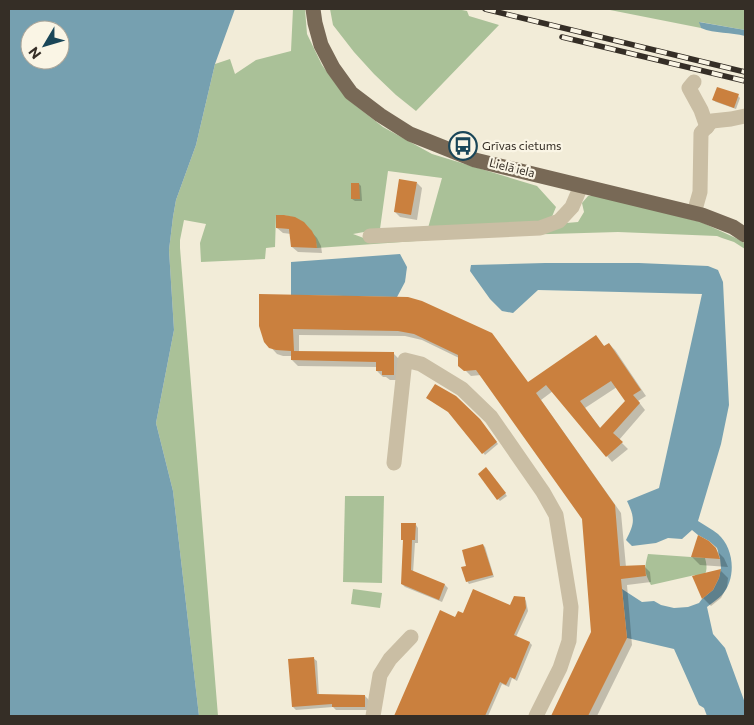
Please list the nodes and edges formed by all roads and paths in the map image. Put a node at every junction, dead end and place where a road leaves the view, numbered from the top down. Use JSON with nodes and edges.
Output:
{"nodes":[{"id":1,"x":313,"y":9,"type":"edge"},
{"id":2,"x":694,"y":82,"type":"dead end"},
{"id":3,"x":745,"y":116,"type":"edge"},
{"id":4,"x":707,"y":127,"type":"junction"},
{"id":5,"x":581,"y":186,"type":"junction"},
{"id":6,"x":694,"y":213,"type":"junction"},
{"id":7,"x":745,"y":235,"type":"edge"},
{"id":8,"x":370,"y":236,"type":"dead end"},
{"id":9,"x":394,"y":463,"type":"dead end"},
{"id":10,"x":411,"y":637,"type":"dead end"},
{"id":11,"x":373,"y":716,"type":"edge"},
{"id":12,"x":536,"y":716,"type":"edge"}],
"edges":[{"from":1,"to":5,"type":"main road","name":"Lielā iela"},
{"from":2,"to":4,"type":"lane"},
{"from":3,"to":4,"type":"lane"},
{"from":4,"to":6,"type":"lane"},
{"from":5,"to":6,"type":"main road","name":"Lielā iela"},
{"from":5,"to":8,"type":"lane"},
{"from":6,"to":7,"type":"main road","name":"Lielā iela"},
{"from":9,"to":12,"type":"lane"},
{"from":10,"to":11,"type":"lane"}]}
